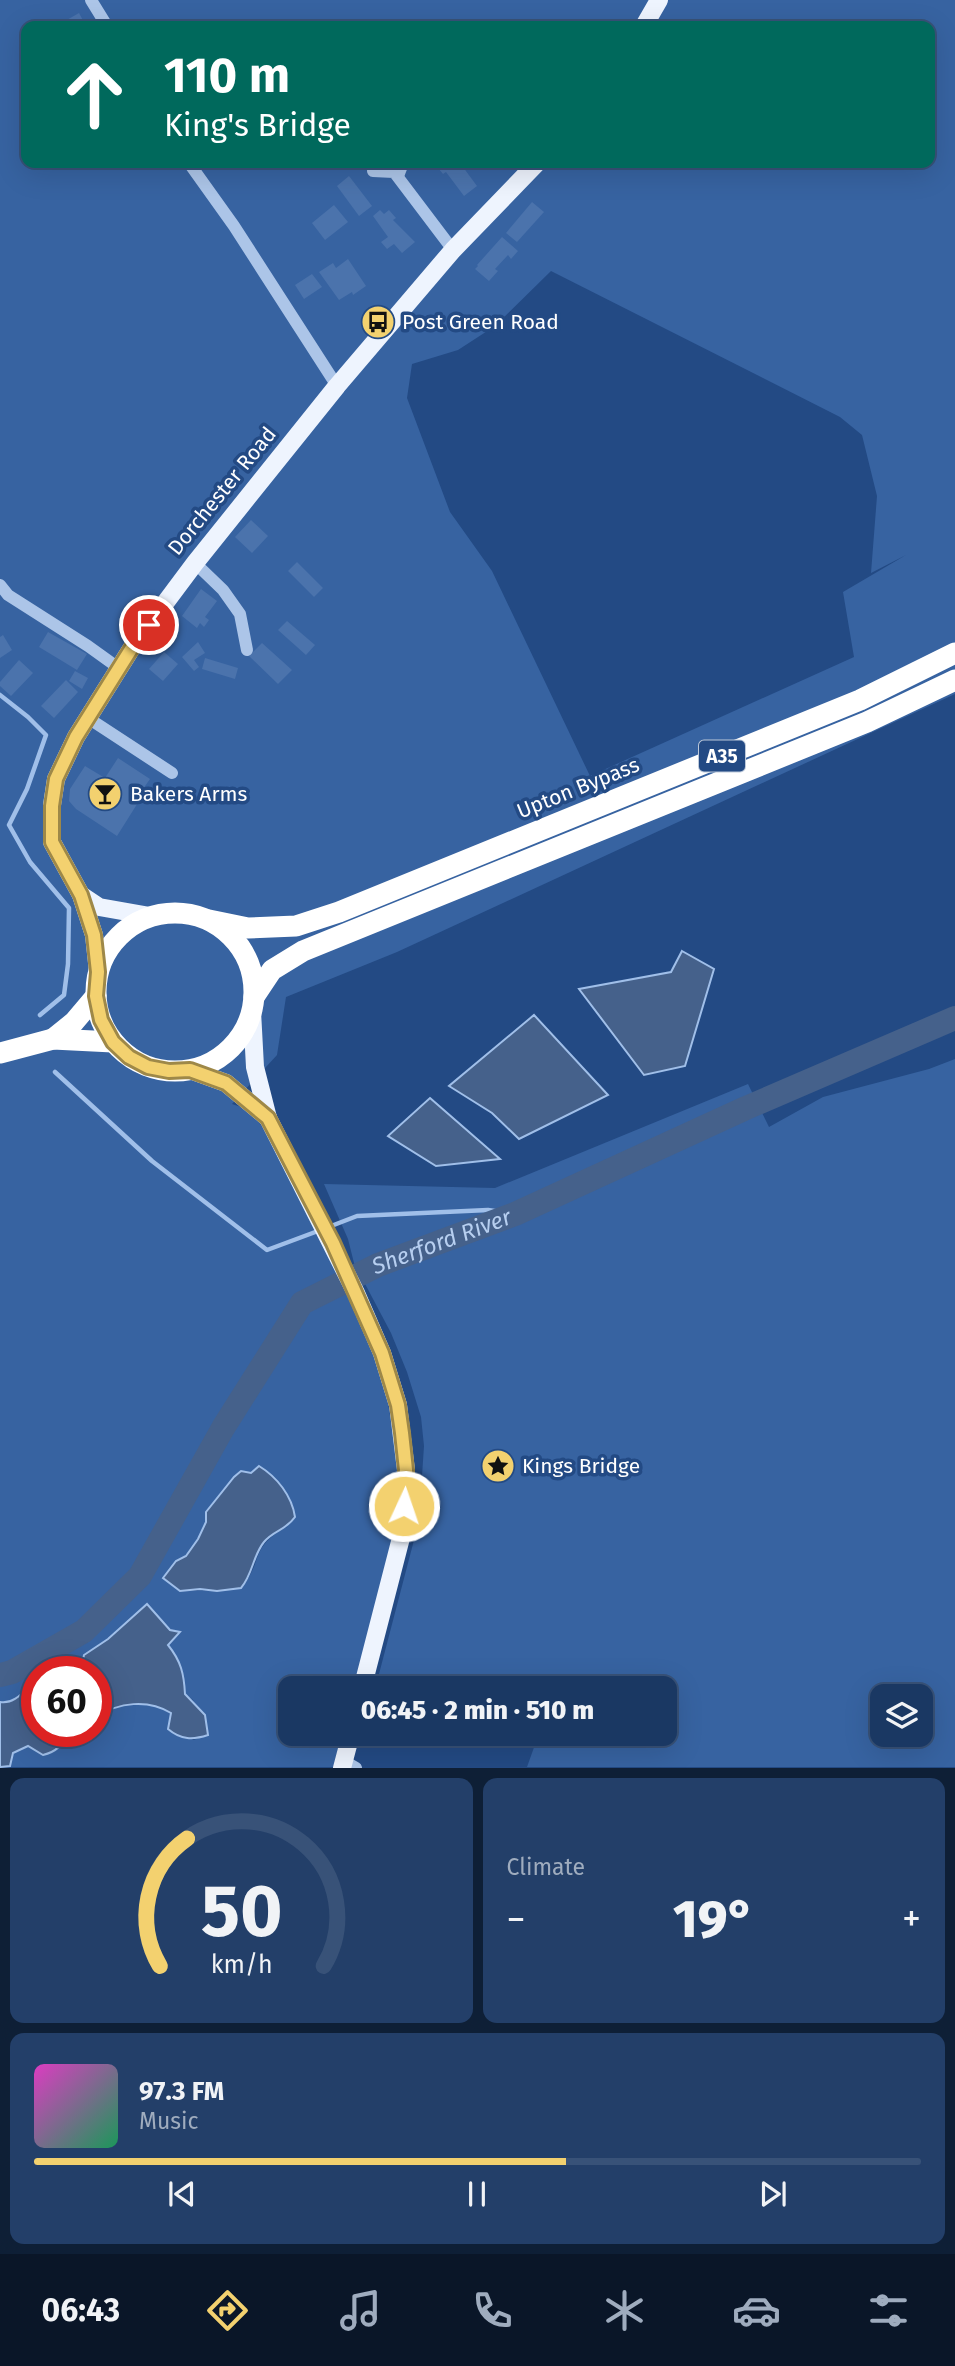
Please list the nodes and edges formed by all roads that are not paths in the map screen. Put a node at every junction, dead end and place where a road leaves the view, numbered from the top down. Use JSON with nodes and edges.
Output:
{"nodes":[{"id":1,"x":91,"y":0,"type":"edge"},
{"id":2,"x":659,"y":0,"type":"edge"},
{"id":3,"x":104,"y":21,"type":"edge"},
{"id":4,"x":647,"y":21,"type":"edge"},
{"id":5,"x":193,"y":168,"type":"edge"},
{"id":6,"x":401,"y":168,"type":"edge"},
{"id":7,"x":532,"y":168,"type":"edge"},
{"id":8,"x":373,"y":171,"type":"dead end"},
{"id":9,"x":398,"y":176,"type":"junction"},
{"id":10,"x":453,"y":250,"type":"junction"},
{"id":11,"x":337,"y":386,"type":"junction"},
{"id":12,"x":195,"y":564,"type":"junction"},
{"id":13,"x":0,"y":586,"type":"edge"},
{"id":14,"x":247,"y":650,"type":"dead end"},
{"id":15,"x":955,"y":653,"type":"edge"},
{"id":16,"x":120,"y":669,"type":"junction"},
{"id":17,"x":955,"y":680,"type":"edge"},
{"id":18,"x":88,"y":718,"type":"junction"},
{"id":19,"x":172,"y":772,"type":"dead end"},
{"id":20,"x":81,"y":895,"type":"junction"},
{"id":21,"x":150,"y":916,"type":"junction"},
{"id":22,"x":209,"y":920,"type":"junction"},
{"id":23,"x":98,"y":972,"type":"junction"},
{"id":24,"x":96,"y":996,"type":"junction"},
{"id":25,"x":253,"y":1004,"type":"junction"},
{"id":26,"x":52,"y":1039,"type":"junction"},
{"id":27,"x":113,"y":1042,"type":"junction"},
{"id":28,"x":0,"y":1053,"type":"edge"},
{"id":29,"x":190,"y":1070,"type":"junction"},
{"id":30,"x":268,"y":1118,"type":"junction"},
{"id":31,"x":365,"y":1676,"type":"edge"},
{"id":32,"x":349,"y":1746,"type":"edge"},
{"id":33,"x":347,"y":1765,"type":"edge"}],
"edges":[{"from":1,"to":3,"type":"street"},
{"from":2,"to":4,"type":"main road"},
{"from":5,"to":11,"type":"street"},
{"from":6,"to":9,"type":"street"},
{"from":7,"to":10,"type":"main road","name":"Dorchester Road"},
{"from":8,"to":9,"type":"street"},
{"from":9,"to":10,"type":"street"},
{"from":10,"to":11,"type":"main road","name":"Dorchester Road"},
{"from":11,"to":12,"type":"main road","name":"Dorchester Road"},
{"from":12,"to":14,"type":"street"},
{"from":12,"to":16,"type":"main road","name":"Dorchester Road"},
{"from":13,"to":16,"type":"street"},
{"from":15,"to":22,"type":"highway","name":"Upton Bypass","number":"A35"},
{"from":16,"to":18,"type":"main road","name":"Dorchester Road"},
{"from":17,"to":25,"type":"highway","number":"A35"},
{"from":18,"to":19,"type":"street"},
{"from":18,"to":20,"type":"main road","name":"Dorchester Road"},
{"from":20,"to":21,"type":"main road"},
{"from":20,"to":23,"type":"main road","name":"Dorchester Road"},
{"from":21,"to":22,"type":"highway"},
{"from":21,"to":23,"type":"highway"},
{"from":22,"to":25,"type":"highway"},
{"from":23,"to":24,"type":"highway"},
{"from":24,"to":26,"type":"highway"},
{"from":24,"to":27,"type":"highway"},
{"from":25,"to":29,"type":"highway"},
{"from":25,"to":30,"type":"main road"},
{"from":26,"to":27,"type":"highway"},
{"from":26,"to":28,"type":"highway"},
{"from":27,"to":29,"type":"highway"},
{"from":29,"to":30,"type":"main road"},
{"from":30,"to":31,"type":"main road"},
{"from":32,"to":33,"type":"main road"}]}
